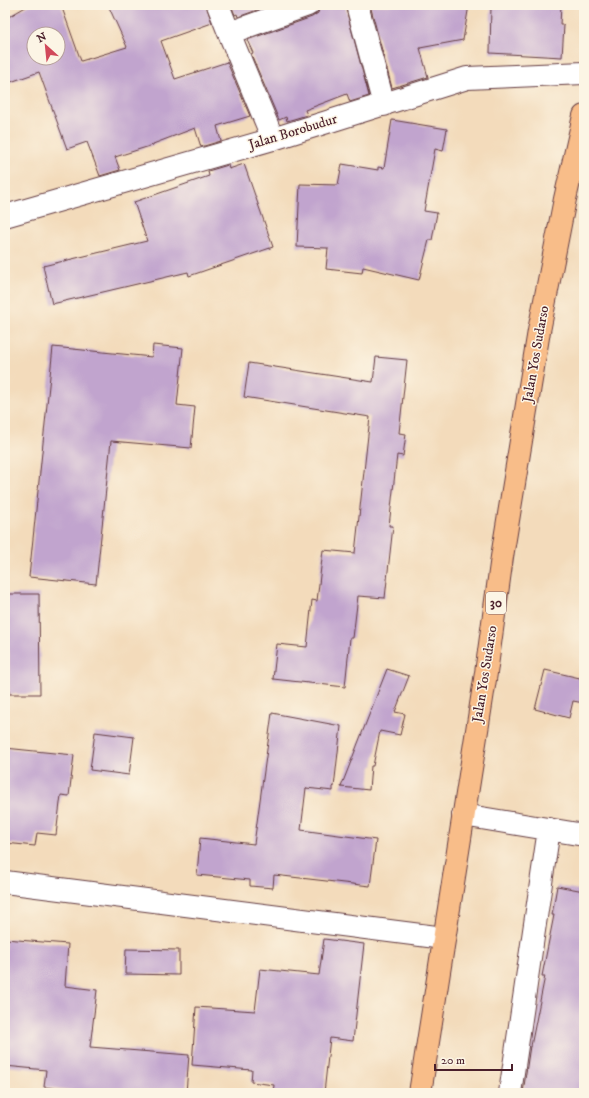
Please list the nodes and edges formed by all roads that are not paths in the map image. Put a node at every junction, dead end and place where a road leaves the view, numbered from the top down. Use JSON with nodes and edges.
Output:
{"nodes":[{"id":1,"x":218,"y":5,"type":"edge"},
{"id":2,"x":308,"y":5,"type":"edge"},
{"id":3,"x":357,"y":5,"type":"edge"},
{"id":4,"x":229,"y":33,"type":"junction"},
{"id":5,"x":584,"y":73,"type":"edge"},
{"id":6,"x":384,"y":105,"type":"junction"},
{"id":7,"x":584,"y":116,"type":"edge"},
{"id":8,"x":273,"y":139,"type":"junction"},
{"id":9,"x":5,"y":216,"type":"edge"},
{"id":10,"x":463,"y":815,"type":"junction"},
{"id":11,"x":549,"y":829,"type":"junction"},
{"id":12,"x":584,"y":835,"type":"edge"},
{"id":13,"x":5,"y":882,"type":"edge"},
{"id":14,"x":444,"y":938,"type":"junction"},
{"id":15,"x":420,"y":1093,"type":"edge"},
{"id":16,"x":510,"y":1093,"type":"edge"}],
"edges":[{"from":1,"to":4,"type":"street"},
{"from":2,"to":4,"type":"street"},
{"from":3,"to":6,"type":"street"},
{"from":4,"to":8,"type":"street"},
{"from":5,"to":6,"type":"street","name":"Jalan Borobudur"},
{"from":6,"to":8,"type":"street","name":"Jalan Borobudur"},
{"from":7,"to":10,"type":"highway","name":"Jalan Yos Sudarso","number":"30"},
{"from":8,"to":9,"type":"street","name":"Jalan Borobudur"},
{"from":10,"to":11,"type":"street"},
{"from":10,"to":14,"type":"highway","name":"Jalan Yos Sudarso","number":"30"},
{"from":11,"to":12,"type":"street"},
{"from":11,"to":16,"type":"street"},
{"from":13,"to":14,"type":"street"},
{"from":14,"to":15,"type":"highway","name":"Jalan Yos Sudarso","number":"30"}]}
